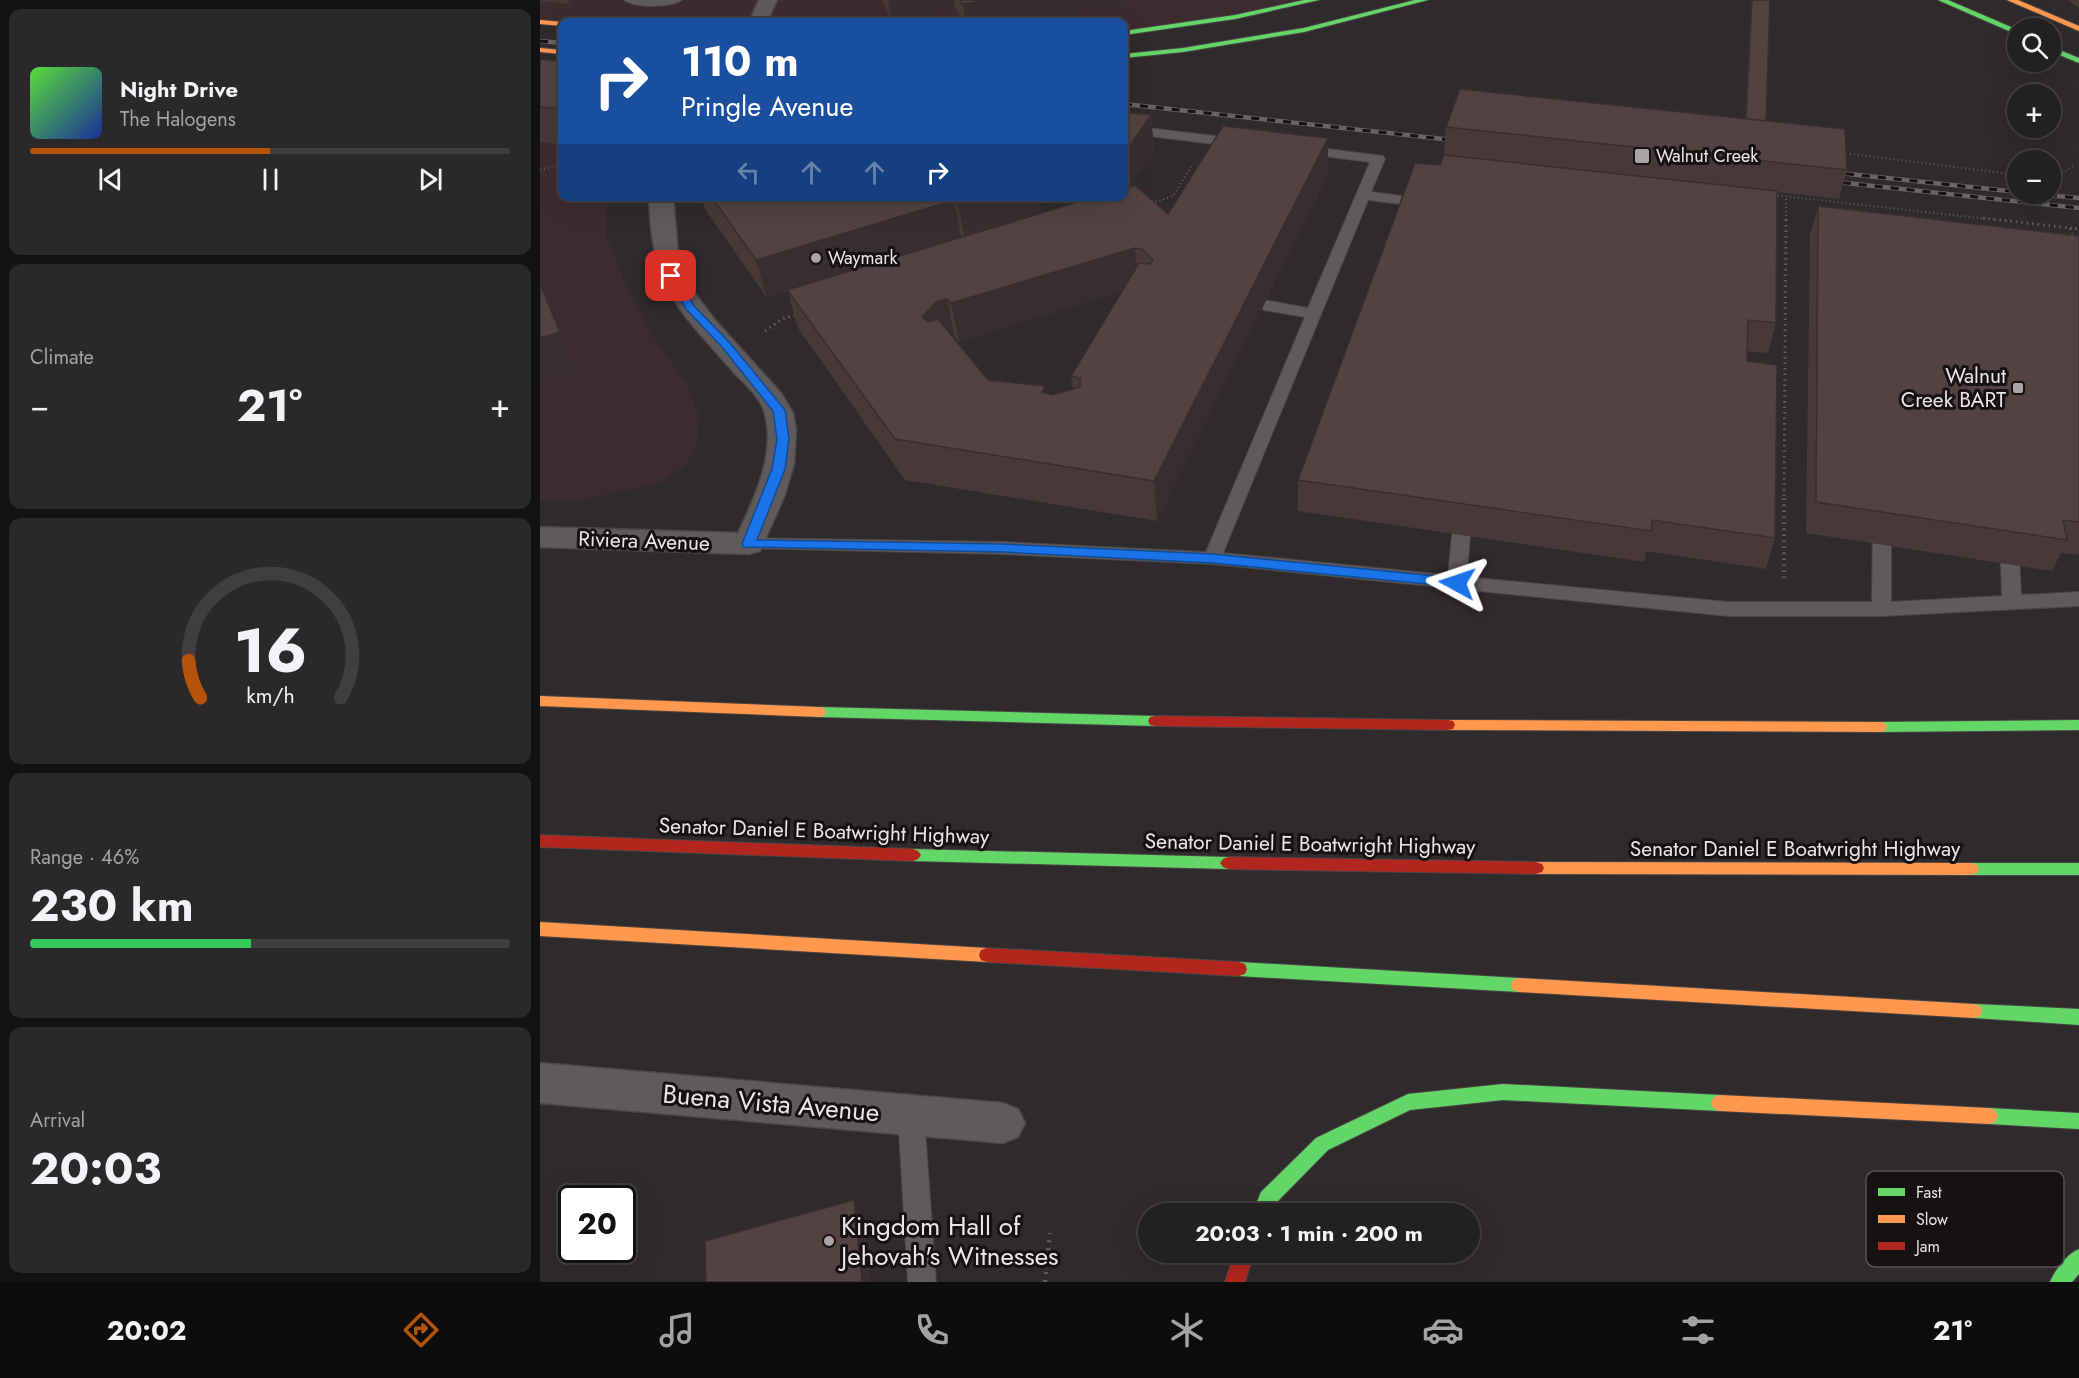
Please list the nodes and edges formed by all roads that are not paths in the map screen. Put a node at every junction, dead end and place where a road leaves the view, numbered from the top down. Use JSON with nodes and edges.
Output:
{"nodes":[{"id":1,"x":630,"y":0,"type":"edge"},
{"id":2,"x":676,"y":0,"type":"edge"},
{"id":3,"x":768,"y":0,"type":"edge"},
{"id":4,"x":1315,"y":0,"type":"edge"},
{"id":5,"x":1424,"y":0,"type":"edge"},
{"id":6,"x":1942,"y":0,"type":"edge"},
{"id":7,"x":2010,"y":0,"type":"edge"},
{"id":8,"x":760,"y":18,"type":"edge"},
{"id":9,"x":540,"y":22,"type":"edge"},
{"id":10,"x":558,"y":24,"type":"edge"},
{"id":11,"x":2007,"y":28,"type":"edge"},
{"id":12,"x":2079,"y":29,"type":"edge"},
{"id":13,"x":1128,"y":32,"type":"edge"},
{"id":14,"x":540,"y":50,"type":"edge"},
{"id":15,"x":558,"y":52,"type":"edge"},
{"id":16,"x":2061,"y":53,"type":"edge"},
{"id":17,"x":1128,"y":56,"type":"edge"},
{"id":18,"x":2079,"y":61,"type":"edge"},
{"id":19,"x":1128,"y":129,"type":"edge"},
{"id":20,"x":1254,"y":145,"type":"edge"},
{"id":21,"x":1288,"y":149,"type":"edge"},
{"id":22,"x":1363,"y":195,"type":"junction"},
{"id":23,"x":661,"y":201,"type":"edge"},
{"id":24,"x":1410,"y":201,"type":"edge"},
{"id":25,"x":1264,"y":305,"type":"edge"},
{"id":26,"x":1314,"y":314,"type":"junction"},
{"id":27,"x":1881,"y":503,"type":"edge"},
{"id":28,"x":2007,"y":522,"type":"edge"},
{"id":29,"x":1461,"y":535,"type":"edge"},
{"id":30,"x":540,"y":537,"type":"edge"},
{"id":31,"x":749,"y":544,"type":"junction"},
{"id":32,"x":1212,"y":558,"type":"junction"},
{"id":33,"x":1457,"y":583,"type":"junction"},
{"id":34,"x":2079,"y":599,"type":"edge"},
{"id":35,"x":2012,"y":602,"type":"junction"},
{"id":36,"x":1881,"y":609,"type":"junction"},
{"id":37,"x":540,"y":701,"type":"edge"},
{"id":38,"x":2079,"y":725,"type":"edge"},
{"id":39,"x":540,"y":841,"type":"edge"},
{"id":40,"x":2079,"y":869,"type":"edge"},
{"id":41,"x":540,"y":929,"type":"edge"},
{"id":42,"x":2079,"y":1017,"type":"edge"},
{"id":43,"x":540,"y":1083,"type":"edge"},
{"id":44,"x":911,"y":1115,"type":"junction"},
{"id":45,"x":2079,"y":1120,"type":"edge"},
{"id":46,"x":1003,"y":1123,"type":"dead end"},
{"id":47,"x":1266,"y":1203,"type":"edge"},
{"id":48,"x":2079,"y":1259,"type":"edge"},
{"id":49,"x":1241,"y":1263,"type":"edge"},
{"id":50,"x":922,"y":1282,"type":"edge"},
{"id":51,"x":1235,"y":1282,"type":"edge"},
{"id":52,"x":2060,"y":1282,"type":"edge"}],
"edges":[{"from":1,"to":2,"type":"lane"},
{"from":3,"to":8,"type":"street"},
{"from":4,"to":13,"type":"main road"},
{"from":5,"to":17,"type":"main road"},
{"from":6,"to":11,"type":"main road"},
{"from":7,"to":12,"type":"main road"},
{"from":9,"to":10,"type":"main road"},
{"from":14,"to":15,"type":"main road"},
{"from":16,"to":18,"type":"main road"},
{"from":19,"to":20,"type":"lane"},
{"from":21,"to":22,"type":"lane"},
{"from":22,"to":24,"type":"lane"},
{"from":22,"to":26,"type":"lane"},
{"from":23,"to":31,"type":"street"},
{"from":25,"to":26,"type":"lane"},
{"from":26,"to":32,"type":"lane"},
{"from":27,"to":36,"type":"lane"},
{"from":28,"to":35,"type":"lane"},
{"from":29,"to":33,"type":"lane"},
{"from":30,"to":31,"type":"street","name":"Riviera Avenue"},
{"from":31,"to":32,"type":"lane"},
{"from":32,"to":33,"type":"lane"},
{"from":33,"to":36,"type":"lane"},
{"from":34,"to":35,"type":"lane"},
{"from":35,"to":36,"type":"lane"},
{"from":37,"to":38,"type":"main road"},
{"from":39,"to":40,"type":"main road","name":"Senator Daniel E Boatwright Highway"},
{"from":41,"to":42,"type":"main road"},
{"from":43,"to":44,"type":"street","name":"Buena Vista Avenue"},
{"from":44,"to":46,"type":"street","name":"Buena Vista Avenue"},
{"from":44,"to":50,"type":"lane"},
{"from":45,"to":47,"type":"main road"},
{"from":48,"to":52,"type":"main road"},
{"from":49,"to":51,"type":"main road"}]}
